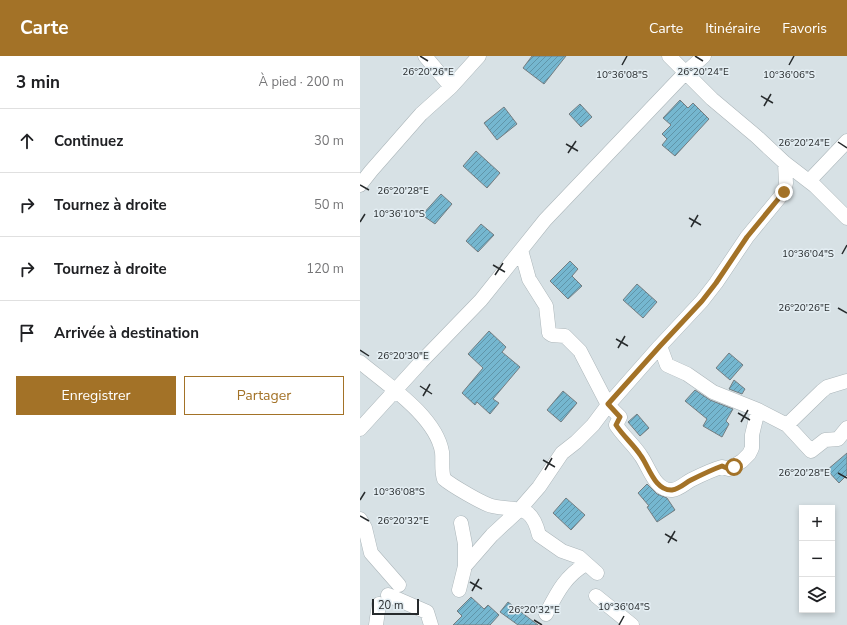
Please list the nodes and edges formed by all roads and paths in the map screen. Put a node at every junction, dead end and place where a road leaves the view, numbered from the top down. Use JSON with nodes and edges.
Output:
{"nodes":[{"id":1,"x":425,"y":56,"type":"edge"},
{"id":2,"x":479,"y":56,"type":"edge"},
{"id":3,"x":670,"y":56,"type":"edge"},
{"id":4,"x":704,"y":56,"type":"edge"},
{"id":5,"x":686,"y":72,"type":"junction"},
{"id":6,"x":451,"y":87,"type":"junction"},
{"id":7,"x":847,"y":141,"type":"edge"},
{"id":8,"x":785,"y":163,"type":"junction"},
{"id":9,"x":809,"y":181,"type":"junction"},
{"id":10,"x":360,"y":185,"type":"edge"},
{"id":11,"x":847,"y":218,"type":"edge"},
{"id":12,"x":521,"y":250,"type":"junction"},
{"id":13,"x":660,"y":346,"type":"junction"},
{"id":14,"x":360,"y":362,"type":"edge"},
{"id":15,"x":847,"y":381,"type":"edge"},
{"id":16,"x":395,"y":390,"type":"junction"},
{"id":17,"x":608,"y":404,"type":"junction"},
{"id":18,"x":758,"y":410,"type":"junction"},
{"id":19,"x":787,"y":425,"type":"junction"},
{"id":20,"x":847,"y":428,"type":"edge"},
{"id":21,"x":360,"y":429,"type":"edge"},
{"id":22,"x":519,"y":510,"type":"junction"},
{"id":23,"x":360,"y":519,"type":"edge"},
{"id":24,"x":461,"y":523,"type":"dead end"},
{"id":25,"x":465,"y":566,"type":"junction"},
{"id":26,"x":399,"y":585,"type":"dead end"},
{"id":27,"x":459,"y":590,"type":"dead end"},
{"id":28,"x":596,"y":596,"type":"dead end"},
{"id":29,"x":546,"y":614,"type":"dead end"},
{"id":30,"x":376,"y":625,"type":"edge"},
{"id":31,"x":431,"y":625,"type":"edge"},
{"id":32,"x":632,"y":625,"type":"edge"}],
"edges":[{"from":1,"to":6,"type":"street"},
{"from":2,"to":6,"type":"street"},
{"from":3,"to":5,"type":"street"},
{"from":4,"to":5,"type":"street"},
{"from":5,"to":8,"type":"street"},
{"from":5,"to":12,"type":"street"},
{"from":6,"to":10,"type":"street"},
{"from":7,"to":9,"type":"street"},
{"from":8,"to":9,"type":"street"},
{"from":8,"to":13,"type":"street"},
{"from":9,"to":11,"type":"street"},
{"from":12,"to":16,"type":"street"},
{"from":12,"to":17,"type":"street"},
{"from":13,"to":17,"type":"street"},
{"from":13,"to":18,"type":"street"},
{"from":14,"to":16,"type":"street"},
{"from":15,"to":19,"type":"street"},
{"from":16,"to":21,"type":"street"},
{"from":16,"to":22,"type":"street"},
{"from":17,"to":18,"type":"street"},
{"from":17,"to":22,"type":"street"},
{"from":18,"to":19,"type":"street"},
{"from":19,"to":20,"type":"street"},
{"from":22,"to":25,"type":"street"},
{"from":22,"to":29,"type":"street"},
{"from":23,"to":26,"type":"street"},
{"from":24,"to":25,"type":"street"},
{"from":25,"to":27,"type":"street"},
{"from":28,"to":32,"type":"street"},
{"from":30,"to":31,"type":"street"}]}
